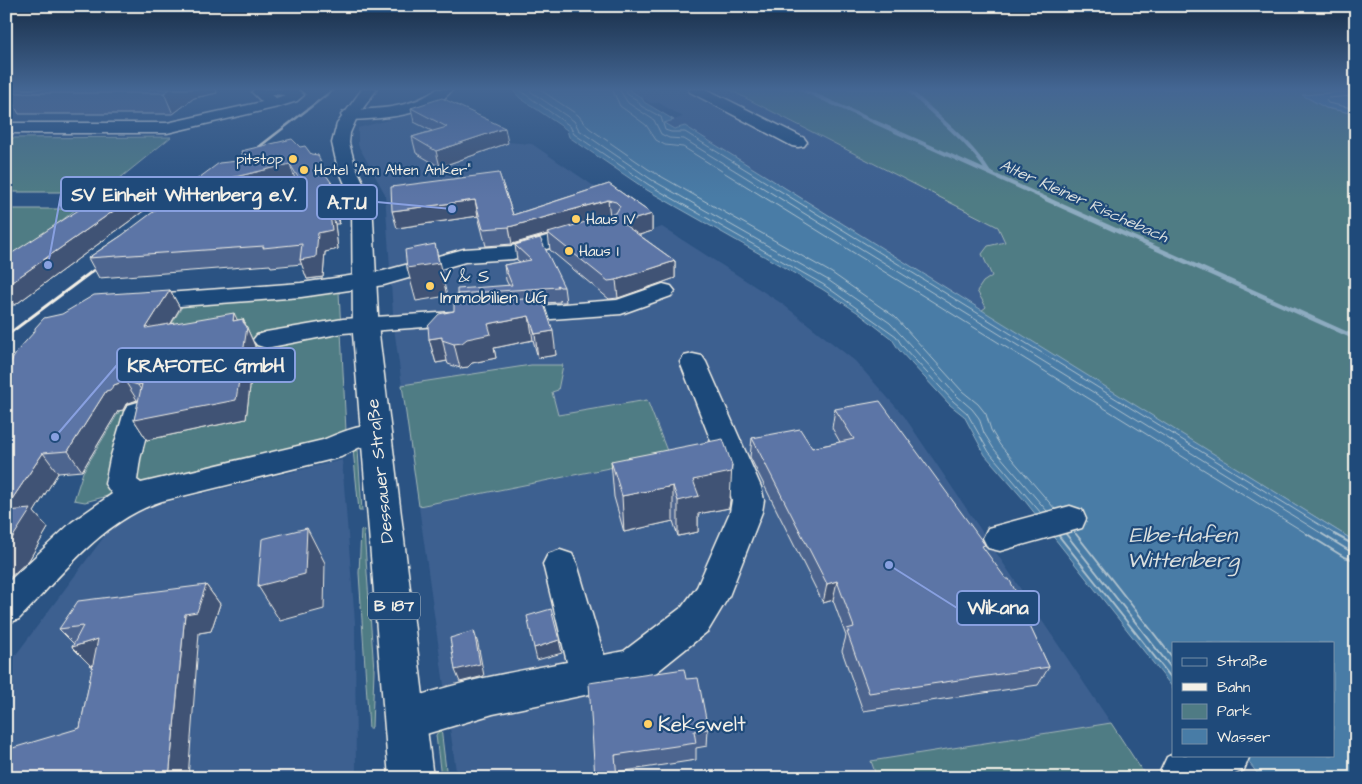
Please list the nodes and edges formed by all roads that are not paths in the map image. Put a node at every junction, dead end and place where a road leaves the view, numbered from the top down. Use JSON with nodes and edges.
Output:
{"nodes":[{"id":1,"x":178,"y":126,"type":"edge"},
{"id":2,"x":344,"y":126,"type":"edge"},
{"id":3,"x":766,"y":126,"type":"edge"},
{"id":4,"x":6,"y":128,"type":"edge"},
{"id":5,"x":798,"y":142,"type":"dead end"},
{"id":6,"x":608,"y":224,"type":"edge"},
{"id":7,"x":363,"y":281,"type":"junction"},
{"id":8,"x":663,"y":291,"type":"dead end"},
{"id":9,"x":114,"y":304,"type":"edge"},
{"id":10,"x":366,"y":325,"type":"junction"},
{"id":11,"x":266,"y":340,"type":"dead end"},
{"id":12,"x":693,"y":362,"type":"dead end"},
{"id":13,"x":138,"y":412,"type":"edge"},
{"id":14,"x":376,"y":434,"type":"junction"},
{"id":15,"x":135,"y":497,"type":"junction"},
{"id":16,"x":1070,"y":519,"type":"dead end"},
{"id":17,"x":1000,"y":538,"type":"dead end"},
{"id":18,"x":560,"y":564,"type":"dead end"},
{"id":19,"x":6,"y":608,"type":"edge"},
{"id":20,"x":590,"y":675,"type":"junction"},
{"id":21,"x":406,"y":720,"type":"junction"},
{"id":22,"x":1226,"y":756,"type":"edge"},
{"id":23,"x":1182,"y":772,"type":"dead end"},
{"id":24,"x":411,"y":778,"type":"edge"}],
"edges":[{"from":1,"to":4,"type":"main road"},
{"from":2,"to":7,"type":"main road","name":"Dessauer Straße","number":"B 187"},
{"from":3,"to":5,"type":"main road"},
{"from":6,"to":7,"type":"main road"},
{"from":7,"to":9,"type":"main road"},
{"from":7,"to":10,"type":"main road","name":"Dessauer Straße","number":"B 187"},
{"from":8,"to":10,"type":"main road"},
{"from":10,"to":11,"type":"main road"},
{"from":10,"to":14,"type":"main road","name":"Dessauer Straße","number":"B 187"},
{"from":12,"to":20,"type":"main road"},
{"from":13,"to":15,"type":"main road"},
{"from":14,"to":15,"type":"main road"},
{"from":14,"to":21,"type":"main road","name":"Dessauer Straße","number":"B 187"},
{"from":15,"to":19,"type":"main road"},
{"from":16,"to":17,"type":"main road"},
{"from":18,"to":20,"type":"main road"},
{"from":20,"to":21,"type":"main road"},
{"from":21,"to":24,"type":"main road","name":"Dessauer Straße","number":"B 187"},
{"from":22,"to":23,"type":"main road"}]}
